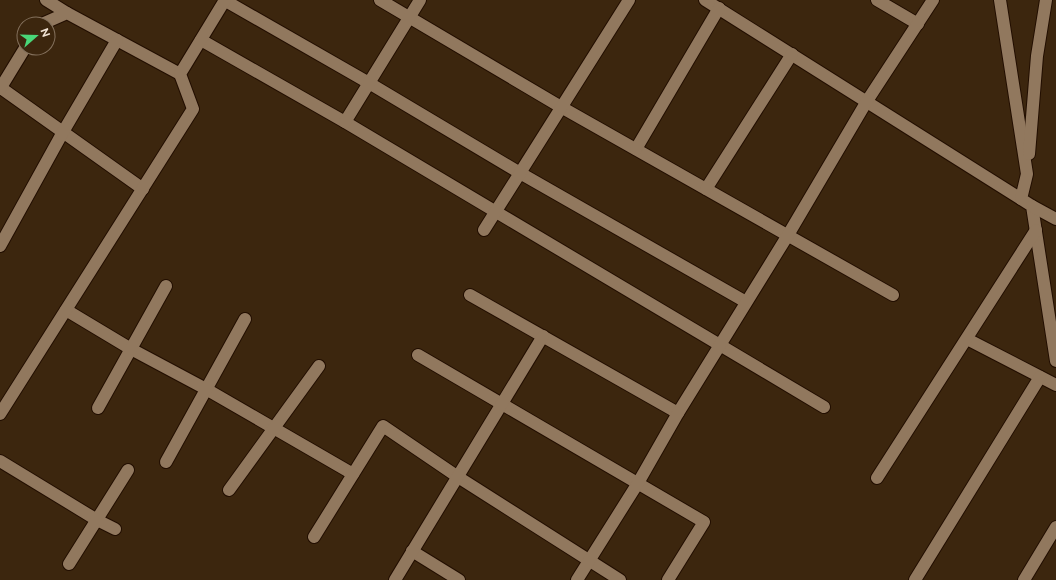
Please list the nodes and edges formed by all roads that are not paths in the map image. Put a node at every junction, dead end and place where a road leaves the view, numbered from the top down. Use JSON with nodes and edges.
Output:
{"nodes":[{"id":1,"x":46,"y":0,"type":"edge"},
{"id":2,"x":225,"y":0,"type":"edge"},
{"id":3,"x":380,"y":0,"type":"edge"},
{"id":4,"x":420,"y":0,"type":"edge"},
{"id":5,"x":629,"y":0,"type":"edge"},
{"id":6,"x":705,"y":0,"type":"edge"},
{"id":7,"x":877,"y":0,"type":"edge"},
{"id":8,"x":933,"y":0,"type":"edge"},
{"id":9,"x":1000,"y":0,"type":"edge"},
{"id":10,"x":1046,"y":0,"type":"edge"},
{"id":11,"x":719,"y":8,"type":"junction"},
{"id":12,"x":67,"y":13,"type":"junction"},
{"id":13,"x":410,"y":17,"type":"junction"},
{"id":14,"x":56,"y":18,"type":"edge"},
{"id":15,"x":918,"y":24,"type":"junction"},
{"id":16,"x":117,"y":40,"type":"junction"},
{"id":17,"x":201,"y":40,"type":"junction"},
{"id":18,"x":792,"y":54,"type":"junction"},
{"id":19,"x":20,"y":56,"type":"edge"},
{"id":20,"x":180,"y":74,"type":"junction"},
{"id":21,"x":369,"y":83,"type":"junction"},
{"id":22,"x":0,"y":88,"type":"edge"},
{"id":23,"x":867,"y":101,"type":"junction"},
{"id":24,"x":562,"y":107,"type":"junction"},
{"id":25,"x":345,"y":122,"type":"junction"},
{"id":26,"x":63,"y":132,"type":"junction"},
{"id":27,"x":636,"y":149,"type":"junction"},
{"id":28,"x":520,"y":173,"type":"junction"},
{"id":29,"x":1027,"y":174,"type":"junction"},
{"id":30,"x":143,"y":189,"type":"junction"},
{"id":31,"x":706,"y":189,"type":"junction"},
{"id":32,"x":1021,"y":198,"type":"junction"},
{"id":33,"x":1032,"y":206,"type":"junction"},
{"id":34,"x":496,"y":212,"type":"junction"},
{"id":35,"x":1056,"y":219,"type":"edge"},
{"id":36,"x":484,"y":230,"type":"dead end"},
{"id":37,"x":1036,"y":230,"type":"junction"},
{"id":38,"x":788,"y":235,"type":"junction"},
{"id":39,"x":0,"y":246,"type":"edge"},
{"id":40,"x":166,"y":286,"type":"dead end"},
{"id":41,"x":470,"y":295,"type":"dead end"},
{"id":42,"x":892,"y":295,"type":"dead end"},
{"id":43,"x":746,"y":302,"type":"junction"},
{"id":44,"x":66,"y":310,"type":"junction"},
{"id":45,"x":245,"y":319,"type":"dead end"},
{"id":46,"x":543,"y":336,"type":"junction"},
{"id":47,"x":967,"y":339,"type":"junction"},
{"id":48,"x":720,"y":345,"type":"junction"},
{"id":49,"x":131,"y":349,"type":"junction"},
{"id":50,"x":418,"y":355,"type":"dead end"},
{"id":51,"x":1056,"y":361,"type":"edge"},
{"id":52,"x":319,"y":366,"type":"dead end"},
{"id":53,"x":1040,"y":377,"type":"junction"},
{"id":54,"x":1056,"y":385,"type":"edge"},
{"id":55,"x":206,"y":389,"type":"junction"},
{"id":56,"x":501,"y":404,"type":"junction"},
{"id":57,"x":824,"y":407,"type":"dead end"},
{"id":58,"x":98,"y":408,"type":"dead end"},
{"id":59,"x":678,"y":413,"type":"junction"},
{"id":60,"x":0,"y":414,"type":"edge"},
{"id":61,"x":274,"y":429,"type":"junction"},
{"id":62,"x":0,"y":461,"type":"edge"},
{"id":63,"x":166,"y":462,"type":"dead end"},
{"id":64,"x":128,"y":470,"type":"dead end"},
{"id":65,"x":353,"y":474,"type":"junction"},
{"id":66,"x":458,"y":476,"type":"junction"},
{"id":67,"x":877,"y":478,"type":"dead end"},
{"id":68,"x":638,"y":483,"type":"junction"},
{"id":69,"x":229,"y":490,"type":"dead end"},
{"id":70,"x":97,"y":520,"type":"junction"},
{"id":71,"x":1056,"y":527,"type":"edge"},
{"id":72,"x":115,"y":529,"type":"dead end"},
{"id":73,"x":314,"y":537,"type":"dead end"},
{"id":74,"x":412,"y":551,"type":"junction"},
{"id":75,"x":589,"y":560,"type":"junction"},
{"id":76,"x":69,"y":564,"type":"dead end"},
{"id":77,"x":394,"y":580,"type":"edge"},
{"id":78,"x":459,"y":580,"type":"edge"},
{"id":79,"x":577,"y":580,"type":"edge"},
{"id":80,"x":620,"y":580,"type":"edge"},
{"id":81,"x":668,"y":580,"type":"edge"},
{"id":82,"x":915,"y":580,"type":"edge"},
{"id":83,"x":1024,"y":580,"type":"edge"}],
"edges":[{"from":1,"to":12,"type":"street"},
{"from":2,"to":17,"type":"street"},
{"from":2,"to":21,"type":"street"},
{"from":3,"to":13,"type":"street"},
{"from":4,"to":13,"type":"street"},
{"from":5,"to":24,"type":"street"},
{"from":6,"to":11,"type":"street"},
{"from":7,"to":15,"type":"street"},
{"from":8,"to":15,"type":"street"},
{"from":9,"to":29,"type":"street"},
{"from":10,"to":29,"type":"street"},
{"from":11,"to":18,"type":"street"},
{"from":11,"to":27,"type":"street"},
{"from":12,"to":14,"type":"street"},
{"from":12,"to":16,"type":"street"},
{"from":13,"to":21,"type":"street"},
{"from":13,"to":24,"type":"street"},
{"from":15,"to":23,"type":"street"},
{"from":16,"to":20,"type":"street"},
{"from":16,"to":26,"type":"street"},
{"from":17,"to":20,"type":"street"},
{"from":17,"to":25,"type":"street"},
{"from":18,"to":23,"type":"street"},
{"from":18,"to":31,"type":"street"},
{"from":19,"to":22,"type":"street"},
{"from":20,"to":30,"type":"street"},
{"from":21,"to":25,"type":"street"},
{"from":21,"to":28,"type":"street"},
{"from":22,"to":26,"type":"street"},
{"from":23,"to":32,"type":"street"},
{"from":23,"to":38,"type":"street"},
{"from":24,"to":27,"type":"street"},
{"from":24,"to":28,"type":"street"},
{"from":25,"to":34,"type":"street"},
{"from":26,"to":30,"type":"street"},
{"from":26,"to":39,"type":"street"},
{"from":27,"to":31,"type":"street"},
{"from":28,"to":34,"type":"street"},
{"from":28,"to":43,"type":"street"},
{"from":29,"to":32,"type":"street"},
{"from":30,"to":44,"type":"street"},
{"from":31,"to":38,"type":"street"},
{"from":32,"to":33,"type":"street"},
{"from":33,"to":35,"type":"street"},
{"from":33,"to":37,"type":"street"},
{"from":34,"to":36,"type":"street"},
{"from":34,"to":48,"type":"street"},
{"from":37,"to":47,"type":"street"},
{"from":37,"to":51,"type":"street"},
{"from":38,"to":42,"type":"street"},
{"from":38,"to":43,"type":"street"},
{"from":40,"to":49,"type":"street"},
{"from":41,"to":46,"type":"street"},
{"from":43,"to":48,"type":"street"},
{"from":44,"to":49,"type":"street"},
{"from":44,"to":60,"type":"street"},
{"from":45,"to":55,"type":"street"},
{"from":46,"to":56,"type":"street"},
{"from":46,"to":59,"type":"street"},
{"from":47,"to":53,"type":"street"},
{"from":47,"to":67,"type":"street"},
{"from":48,"to":57,"type":"street"},
{"from":48,"to":59,"type":"street"},
{"from":49,"to":55,"type":"street"},
{"from":49,"to":58,"type":"street"},
{"from":50,"to":56,"type":"street"},
{"from":52,"to":61,"type":"street"},
{"from":53,"to":54,"type":"street"},
{"from":53,"to":82,"type":"street"},
{"from":55,"to":61,"type":"street"},
{"from":55,"to":63,"type":"street"},
{"from":56,"to":66,"type":"street"},
{"from":56,"to":68,"type":"street"},
{"from":59,"to":68,"type":"street"},
{"from":61,"to":65,"type":"street"},
{"from":61,"to":69,"type":"street"},
{"from":62,"to":70,"type":"street"},
{"from":64,"to":70,"type":"street"},
{"from":65,"to":66,"type":"street"},
{"from":65,"to":73,"type":"street"},
{"from":66,"to":74,"type":"street"},
{"from":66,"to":75,"type":"street"},
{"from":68,"to":75,"type":"street"},
{"from":68,"to":81,"type":"street"},
{"from":70,"to":72,"type":"street"},
{"from":70,"to":76,"type":"street"},
{"from":71,"to":83,"type":"street"},
{"from":74,"to":77,"type":"street"},
{"from":74,"to":78,"type":"street"},
{"from":75,"to":79,"type":"street"},
{"from":75,"to":80,"type":"street"}]}
